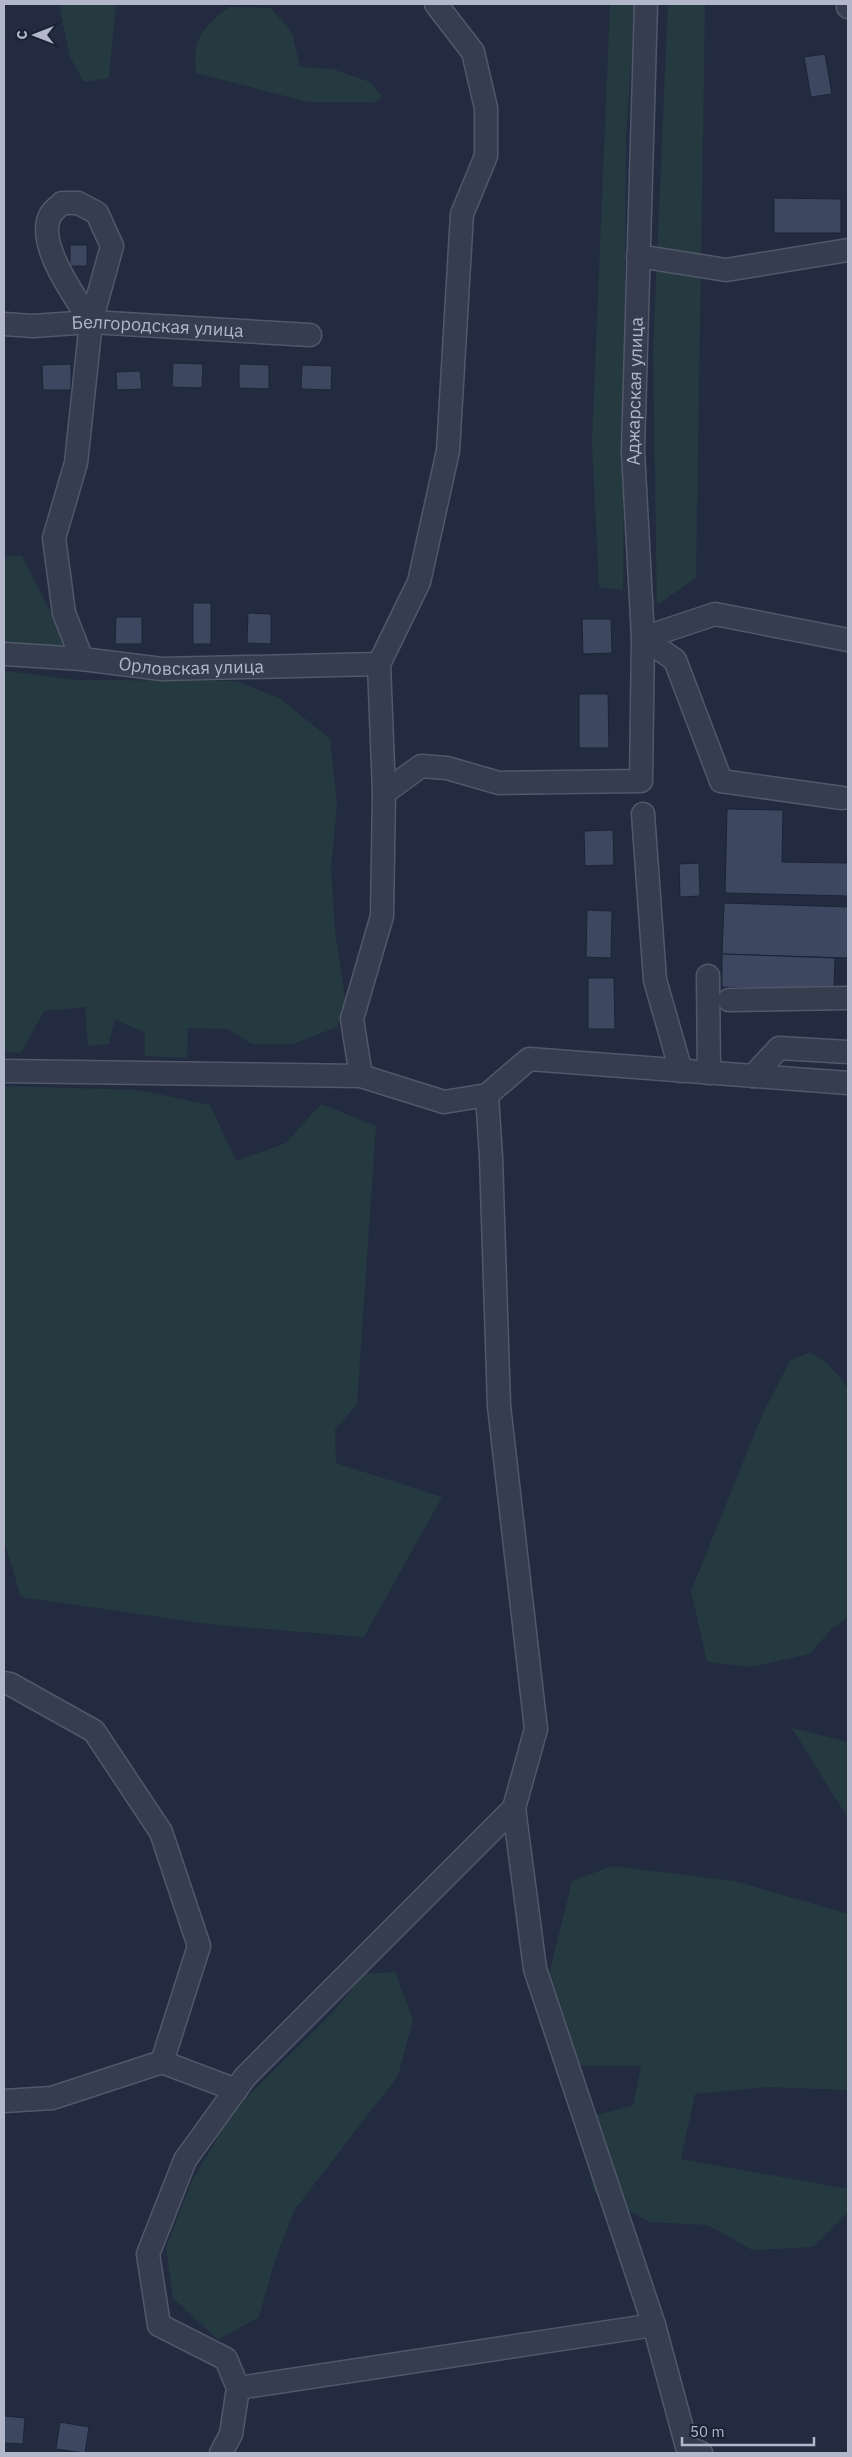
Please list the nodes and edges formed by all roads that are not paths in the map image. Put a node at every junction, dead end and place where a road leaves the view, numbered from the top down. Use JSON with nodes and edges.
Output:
{"nodes":[{"id":1,"x":436,"y":4,"type":"edge"},
{"id":2,"x":646,"y":4,"type":"edge"},
{"id":3,"x":848,"y":250,"type":"edge"},
{"id":4,"x":638,"y":256,"type":"junction"},
{"id":5,"x":91,"y":322,"type":"junction"},
{"id":6,"x":4,"y":324,"type":"edge"},
{"id":7,"x":310,"y":335,"type":"dead end"},
{"id":8,"x":643,"y":638,"type":"junction"},
{"id":9,"x":848,"y":640,"type":"edge"},
{"id":10,"x":4,"y":654,"type":"edge"},
{"id":11,"x":82,"y":659,"type":"junction"},
{"id":12,"x":380,"y":664,"type":"junction"},
{"id":13,"x":384,"y":793,"type":"junction"},
{"id":14,"x":842,"y":798,"type":"dead end"},
{"id":15,"x":643,"y":814,"type":"dead end"},
{"id":16,"x":708,"y":976,"type":"dead end"},
{"id":17,"x":848,"y":998,"type":"edge"},
{"id":18,"x":729,"y":1000,"type":"dead end"},
{"id":19,"x":848,"y":1052,"type":"edge"},
{"id":20,"x":4,"y":1071,"type":"edge"},
{"id":21,"x":681,"y":1071,"type":"junction"},
{"id":22,"x":710,"y":1073,"type":"junction"},
{"id":23,"x":361,"y":1076,"type":"junction"},
{"id":24,"x":753,"y":1076,"type":"junction"},
{"id":25,"x":848,"y":1084,"type":"edge"},
{"id":26,"x":487,"y":1095,"type":"junction"},
{"id":27,"x":4,"y":1683,"type":"edge"},
{"id":28,"x":514,"y":1808,"type":"junction"},
{"id":29,"x":162,"y":2062,"type":"junction"},
{"id":30,"x":236,"y":2090,"type":"junction"},
{"id":31,"x":4,"y":2101,"type":"edge"},
{"id":32,"x":654,"y":2325,"type":"junction"},
{"id":33,"x":238,"y":2388,"type":"junction"},
{"id":34,"x":220,"y":2453,"type":"edge"},
{"id":35,"x":700,"y":2453,"type":"edge"}],
"edges":[{"from":1,"to":12,"type":"street"},
{"from":2,"to":4,"type":"street","name":"Аджарская улица"},
{"from":3,"to":4,"type":"street"},
{"from":4,"to":8,"type":"street","name":"Аджарская улица"},
{"from":5,"to":5,"type":"street"},
{"from":5,"to":6,"type":"street","name":"Белгородская улица"},
{"from":5,"to":7,"type":"street","name":"Белгородская улица"},
{"from":5,"to":11,"type":"street"},
{"from":8,"to":9,"type":"street"},
{"from":8,"to":13,"type":"street","name":"Аджарская улица"},
{"from":8,"to":14,"type":"street"},
{"from":10,"to":11,"type":"street","name":"Орловская улица"},
{"from":11,"to":12,"type":"street","name":"Орловская улица"},
{"from":12,"to":13,"type":"street"},
{"from":13,"to":23,"type":"street"},
{"from":15,"to":21,"type":"street"},
{"from":16,"to":22,"type":"street"},
{"from":17,"to":18,"type":"street"},
{"from":19,"to":24,"type":"street"},
{"from":20,"to":23,"type":"street"},
{"from":21,"to":22,"type":"street"},
{"from":21,"to":26,"type":"street"},
{"from":22,"to":24,"type":"street"},
{"from":23,"to":26,"type":"street"},
{"from":24,"to":25,"type":"street"},
{"from":26,"to":28,"type":"street"},
{"from":27,"to":29,"type":"street"},
{"from":28,"to":30,"type":"street"},
{"from":28,"to":32,"type":"street"},
{"from":29,"to":30,"type":"street"},
{"from":29,"to":31,"type":"street"},
{"from":30,"to":33,"type":"street"},
{"from":32,"to":33,"type":"street"},
{"from":32,"to":35,"type":"street"},
{"from":33,"to":34,"type":"street"}]}
